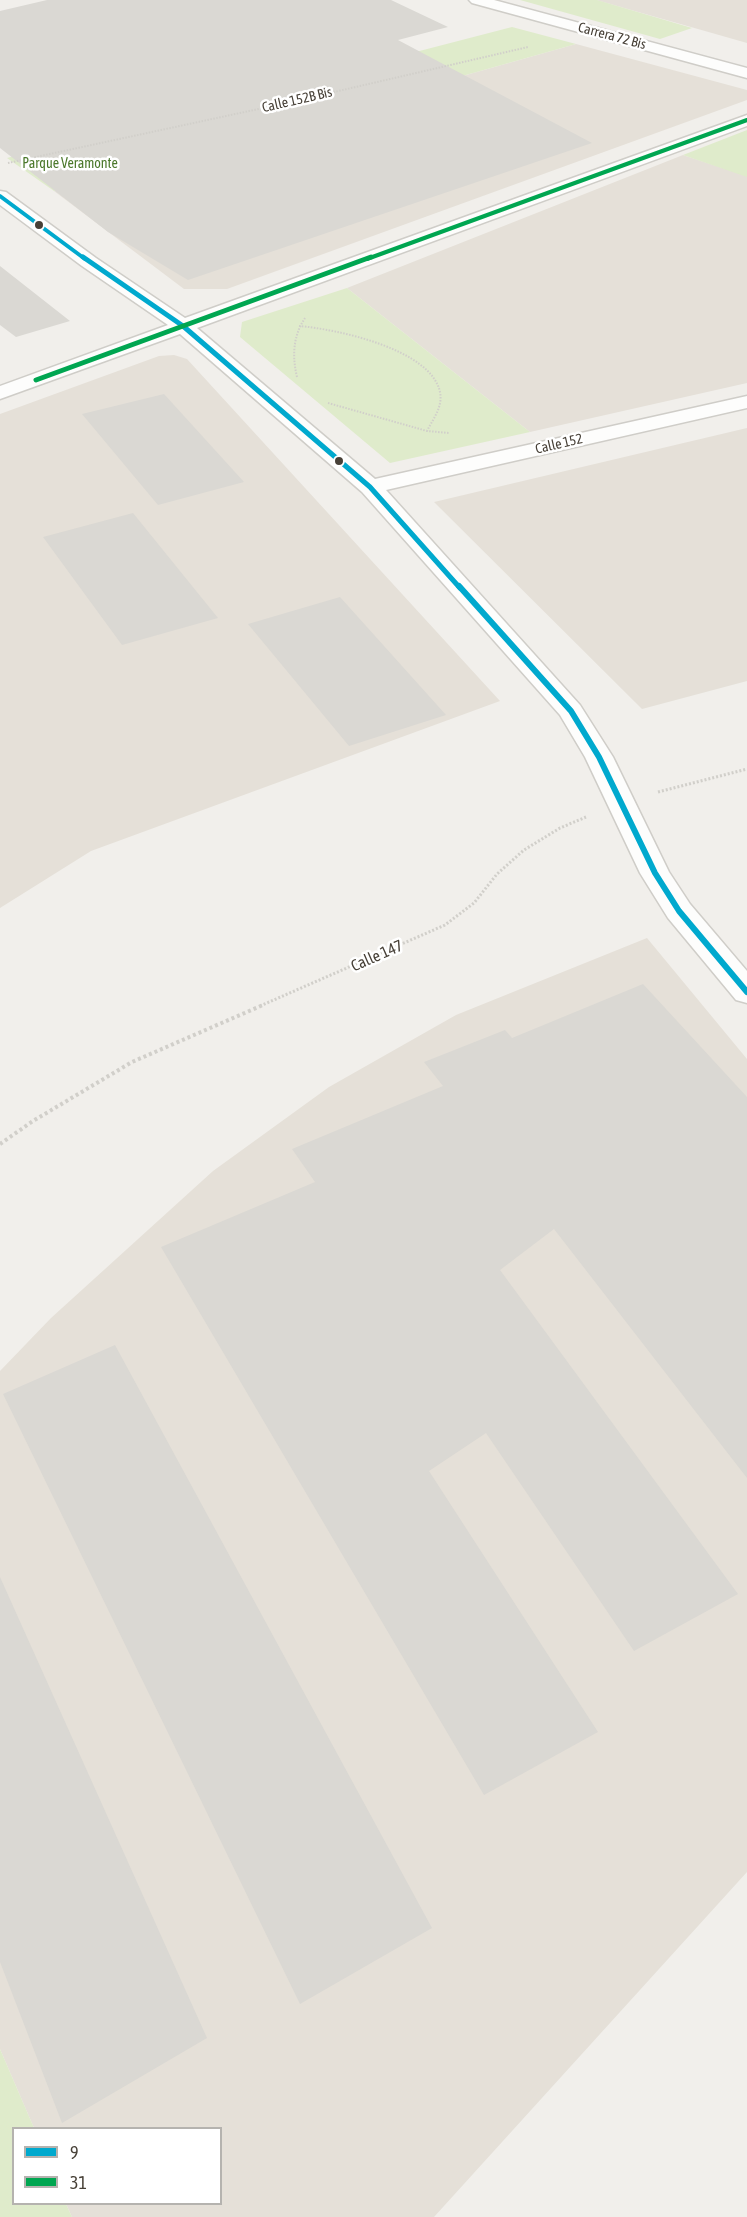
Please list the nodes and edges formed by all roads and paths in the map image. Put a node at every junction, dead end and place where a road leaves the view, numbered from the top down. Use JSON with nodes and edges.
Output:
{"nodes":[{"id":1,"x":477,"y":0,"type":"edge"},
{"id":2,"x":593,"y":31,"type":"junction"},
{"id":3,"x":747,"y":73,"type":"edge"},
{"id":4,"x":747,"y":120,"type":"edge"},
{"id":5,"x":0,"y":165,"type":"edge"},
{"id":6,"x":0,"y":196,"type":"edge"},
{"id":7,"x":325,"y":274,"type":"junction"},
{"id":8,"x":183,"y":326,"type":"junction"},
{"id":9,"x":299,"y":326,"type":"junction"},
{"id":10,"x":299,"y":382,"type":"dead end"},
{"id":11,"x":0,"y":393,"type":"edge"},
{"id":12,"x":327,"y":402,"type":"dead end"},
{"id":13,"x":747,"y":402,"type":"edge"},
{"id":14,"x":427,"y":431,"type":"junction"},
{"id":15,"x":449,"y":434,"type":"dead end"},
{"id":16,"x":370,"y":488,"type":"junction"},
{"id":17,"x":747,"y":769,"type":"edge"},
{"id":18,"x":620,"y":801,"type":"junction"},
{"id":19,"x":747,"y":992,"type":"edge"},
{"id":20,"x":0,"y":1144,"type":"edge"}],
"edges":[{"from":1,"to":2,"type":"street","name":"Carrera 72 Bis"},
{"from":2,"to":3,"type":"street","name":"Carrera 72 Bis"},
{"from":2,"to":5,"type":"path","name":"Calle 152B Bis"},
{"from":4,"to":7,"type":"street"},
{"from":6,"to":8,"type":"street"},
{"from":7,"to":8,"type":"street"},
{"from":7,"to":9,"type":"path"},
{"from":8,"to":11,"type":"street"},
{"from":8,"to":16,"type":"street"},
{"from":9,"to":10,"type":"path"},
{"from":9,"to":14,"type":"path"},
{"from":12,"to":14,"type":"path"},
{"from":13,"to":16,"type":"street","name":"Calle 152"},
{"from":14,"to":15,"type":"path"},
{"from":16,"to":18,"type":"street"},
{"from":17,"to":18,"type":"path","name":"Calle 147"},
{"from":18,"to":19,"type":"street"},
{"from":18,"to":20,"type":"path","name":"Calle 147"}]}
